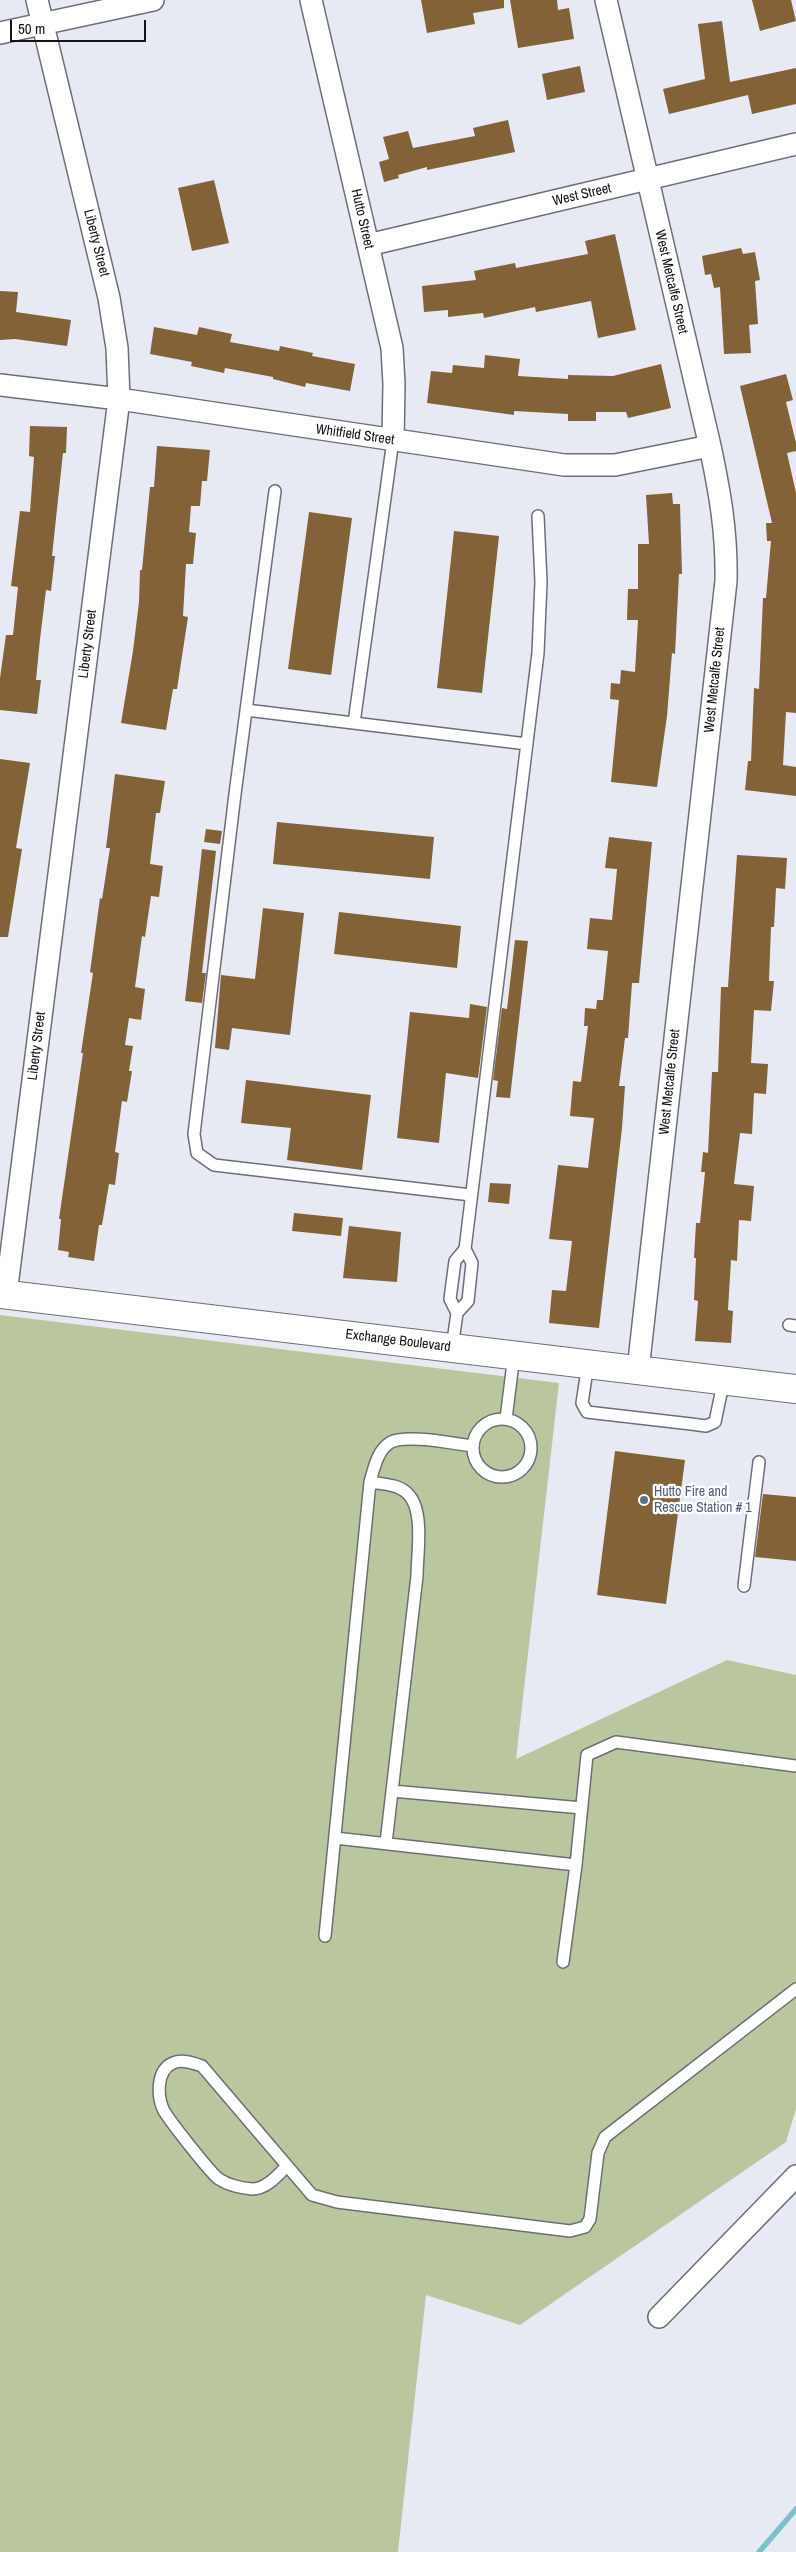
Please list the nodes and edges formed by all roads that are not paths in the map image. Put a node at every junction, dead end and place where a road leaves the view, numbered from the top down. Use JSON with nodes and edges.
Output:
{"nodes":[{"id":1,"x":38,"y":0,"type":"edge"},
{"id":2,"x":153,"y":0,"type":"edge"},
{"id":3,"x":311,"y":0,"type":"edge"},
{"id":4,"x":606,"y":0,"type":"edge"},
{"id":5,"x":43,"y":24,"type":"junction"},
{"id":6,"x":0,"y":34,"type":"edge"},
{"id":7,"x":796,"y":144,"type":"edge"},
{"id":8,"x":647,"y":180,"type":"junction"},
{"id":9,"x":368,"y":245,"type":"junction"},
{"id":10,"x":0,"y":385,"type":"edge"},
{"id":11,"x":118,"y":399,"type":"junction"},
{"id":12,"x":393,"y":440,"type":"junction"},
{"id":13,"x":710,"y":446,"type":"junction"},
{"id":14,"x":275,"y":491,"type":"dead end"},
{"id":15,"x":538,"y":516,"type":"dead end"},
{"id":16,"x":246,"y":710,"type":"junction"},
{"id":17,"x":354,"y":723,"type":"junction"},
{"id":18,"x":527,"y":744,"type":"junction"},
{"id":19,"x":471,"y":1195,"type":"junction"},
{"id":20,"x":465,"y":1249,"type":"junction"},
{"id":21,"x":3,"y":1294,"type":"edge"},
{"id":22,"x":457,"y":1313,"type":"junction"},
{"id":23,"x":452,"y":1348,"type":"junction"},
{"id":24,"x":514,"y":1355,"type":"junction"},
{"id":25,"x":588,"y":1364,"type":"junction"},
{"id":26,"x":638,"y":1370,"type":"junction"},
{"id":27,"x":724,"y":1380,"type":"junction"},
{"id":28,"x":796,"y":1389,"type":"edge"},
{"id":29,"x":506,"y":1419,"type":"junction"},
{"id":30,"x":473,"y":1446,"type":"junction"},
{"id":31,"x":759,"y":1462,"type":"dead end"},
{"id":32,"x":370,"y":1482,"type":"junction"},
{"id":33,"x":744,"y":1586,"type":"dead end"},
{"id":34,"x":796,"y":1766,"type":"edge"},
{"id":35,"x":392,"y":1791,"type":"junction"},
{"id":36,"x":582,"y":1808,"type":"junction"},
{"id":37,"x":335,"y":1838,"type":"junction"},
{"id":38,"x":386,"y":1843,"type":"junction"},
{"id":39,"x":576,"y":1865,"type":"junction"},
{"id":40,"x":325,"y":1936,"type":"dead end"},
{"id":41,"x":563,"y":1962,"type":"dead end"},
{"id":42,"x":796,"y":1989,"type":"edge"},
{"id":43,"x":286,"y":2167,"type":"junction"},
{"id":44,"x":796,"y":2176,"type":"edge"},
{"id":45,"x":659,"y":2317,"type":"dead end"}],
"edges":[{"from":1,"to":5,"type":"street","name":"Liberty Street"},
{"from":2,"to":5,"type":"street"},
{"from":3,"to":9,"type":"street","name":"Hutto Street"},
{"from":4,"to":8,"type":"street","name":"West Metcalfe Street"},
{"from":5,"to":6,"type":"street"},
{"from":5,"to":11,"type":"street","name":"Liberty Street"},
{"from":7,"to":8,"type":"street","name":"West Street"},
{"from":8,"to":9,"type":"street","name":"West Street"},
{"from":8,"to":13,"type":"street","name":"West Metcalfe Street"},
{"from":9,"to":12,"type":"street","name":"Hutto Street"},
{"from":10,"to":11,"type":"street","name":"Whitfield Street"},
{"from":11,"to":12,"type":"street","name":"Whitfield Street"},
{"from":11,"to":21,"type":"street","name":"Liberty Street"},
{"from":12,"to":13,"type":"street","name":"Whitfield Street"},
{"from":12,"to":17,"type":"lane"},
{"from":13,"to":26,"type":"street","name":"West Metcalfe Street"},
{"from":14,"to":16,"type":"lane"},
{"from":15,"to":18,"type":"lane"},
{"from":16,"to":17,"type":"lane"},
{"from":16,"to":19,"type":"lane"},
{"from":17,"to":18,"type":"lane"},
{"from":18,"to":19,"type":"lane"},
{"from":19,"to":20,"type":"lane"},
{"from":20,"to":22,"type":"lane"},
{"from":20,"to":22,"type":"lane"},
{"from":21,"to":23,"type":"street","name":"Exchange Boulevard"},
{"from":22,"to":23,"type":"lane"},
{"from":23,"to":24,"type":"street","name":"Exchange Boulevard"},
{"from":24,"to":25,"type":"street","name":"Exchange Boulevard"},
{"from":24,"to":29,"type":"lane"},
{"from":25,"to":26,"type":"street","name":"Exchange Boulevard"},
{"from":25,"to":27,"type":"lane"},
{"from":26,"to":27,"type":"street","name":"Exchange Boulevard"},
{"from":27,"to":28,"type":"street","name":"Exchange Boulevard"},
{"from":29,"to":30,"type":"lane"},
{"from":29,"to":30,"type":"lane"},
{"from":30,"to":32,"type":"lane"},
{"from":31,"to":33,"type":"lane"},
{"from":32,"to":35,"type":"lane"},
{"from":32,"to":37,"type":"lane"},
{"from":34,"to":36,"type":"lane"},
{"from":35,"to":36,"type":"lane"},
{"from":35,"to":38,"type":"lane"},
{"from":36,"to":39,"type":"lane"},
{"from":37,"to":38,"type":"lane"},
{"from":37,"to":40,"type":"lane"},
{"from":38,"to":39,"type":"lane"},
{"from":39,"to":41,"type":"lane"},
{"from":42,"to":43,"type":"lane"},
{"from":43,"to":43,"type":"lane"},
{"from":44,"to":45,"type":"street"}]}
